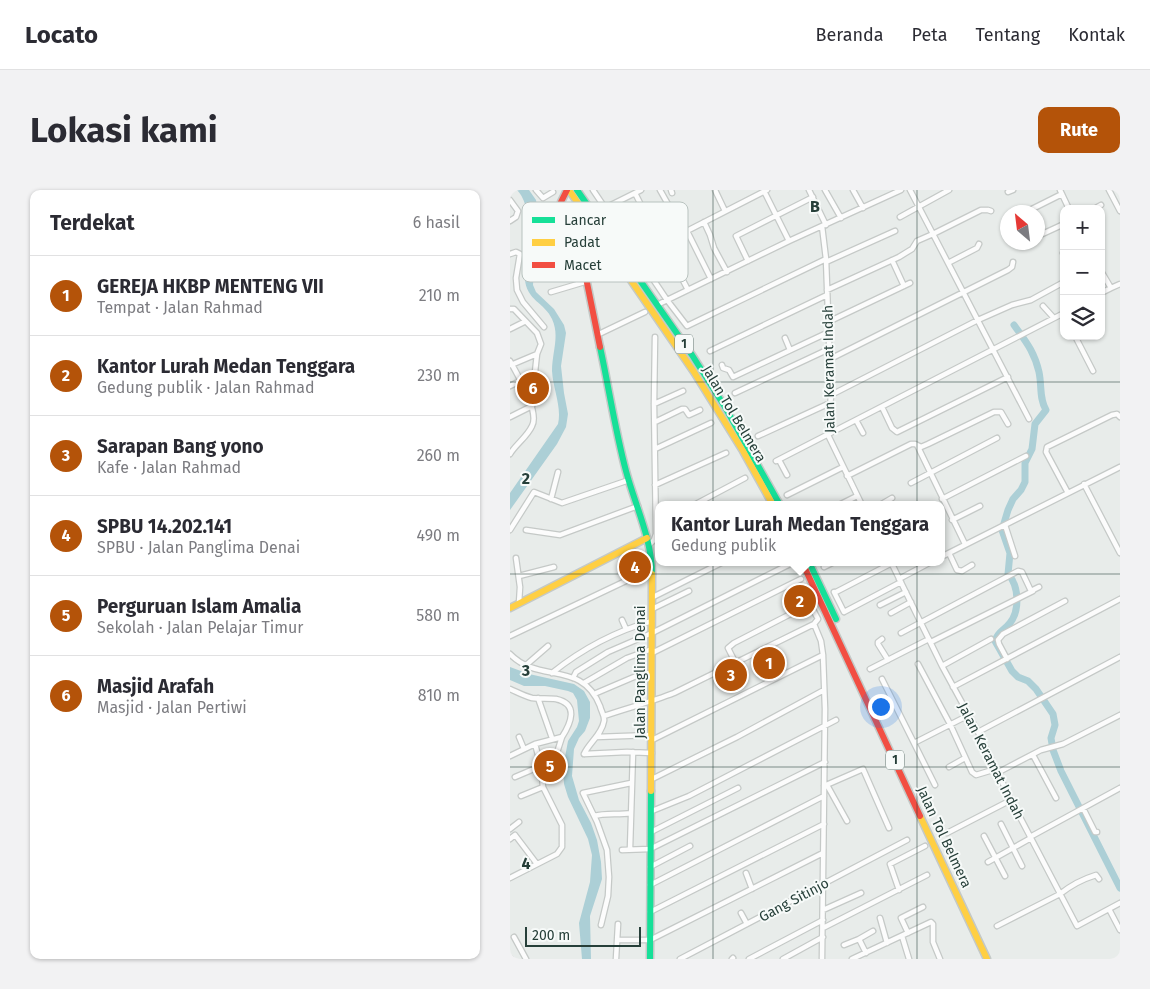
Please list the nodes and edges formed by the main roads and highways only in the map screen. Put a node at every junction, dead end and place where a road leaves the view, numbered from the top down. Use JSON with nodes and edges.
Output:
{"nodes":[{"id":1,"x":568,"y":190,"type":"edge"},
{"id":2,"x":576,"y":193,"type":"edge"},
{"id":3,"x":561,"y":202,"type":"edge"},
{"id":4,"x":588,"y":282,"type":"edge"},
{"id":5,"x":635,"y":282,"type":"edge"},
{"id":6,"x":639,"y":282,"type":"edge"},
{"id":7,"x":771,"y":501,"type":"edge"},
{"id":8,"x":778,"y":501,"type":"edge"},
{"id":9,"x":648,"y":542,"type":"junction"},
{"id":10,"x":804,"y":566,"type":"edge"},
{"id":11,"x":811,"y":566,"type":"edge"},
{"id":12,"x":510,"y":608,"type":"edge"},
{"id":13,"x":650,"y":959,"type":"edge"},
{"id":14,"x":987,"y":959,"type":"edge"},
{"id":15,"x":994,"y":959,"type":"edge"}],
"edges":[{"from":1,"to":2,"type":"main road","name":"Jalan Tol Belmera","number":"1"},
{"from":1,"to":3,"type":"main road","name":"Jalan Panglima Denai"},
{"from":4,"to":9,"type":"main road","name":"Jalan Panglima Denai"},
{"from":5,"to":7,"type":"main road","name":"Jalan Tol Belmera","number":"1"},
{"from":6,"to":8,"type":"main road","name":"Jalan Tol Belmera","number":"1"},
{"from":9,"to":12,"type":"main road"},
{"from":9,"to":13,"type":"main road","name":"Jalan Panglima Denai"},
{"from":10,"to":14,"type":"main road","name":"Jalan Tol Belmera","number":"1"},
{"from":11,"to":15,"type":"main road","name":"Jalan Tol Belmera","number":"1"}]}
